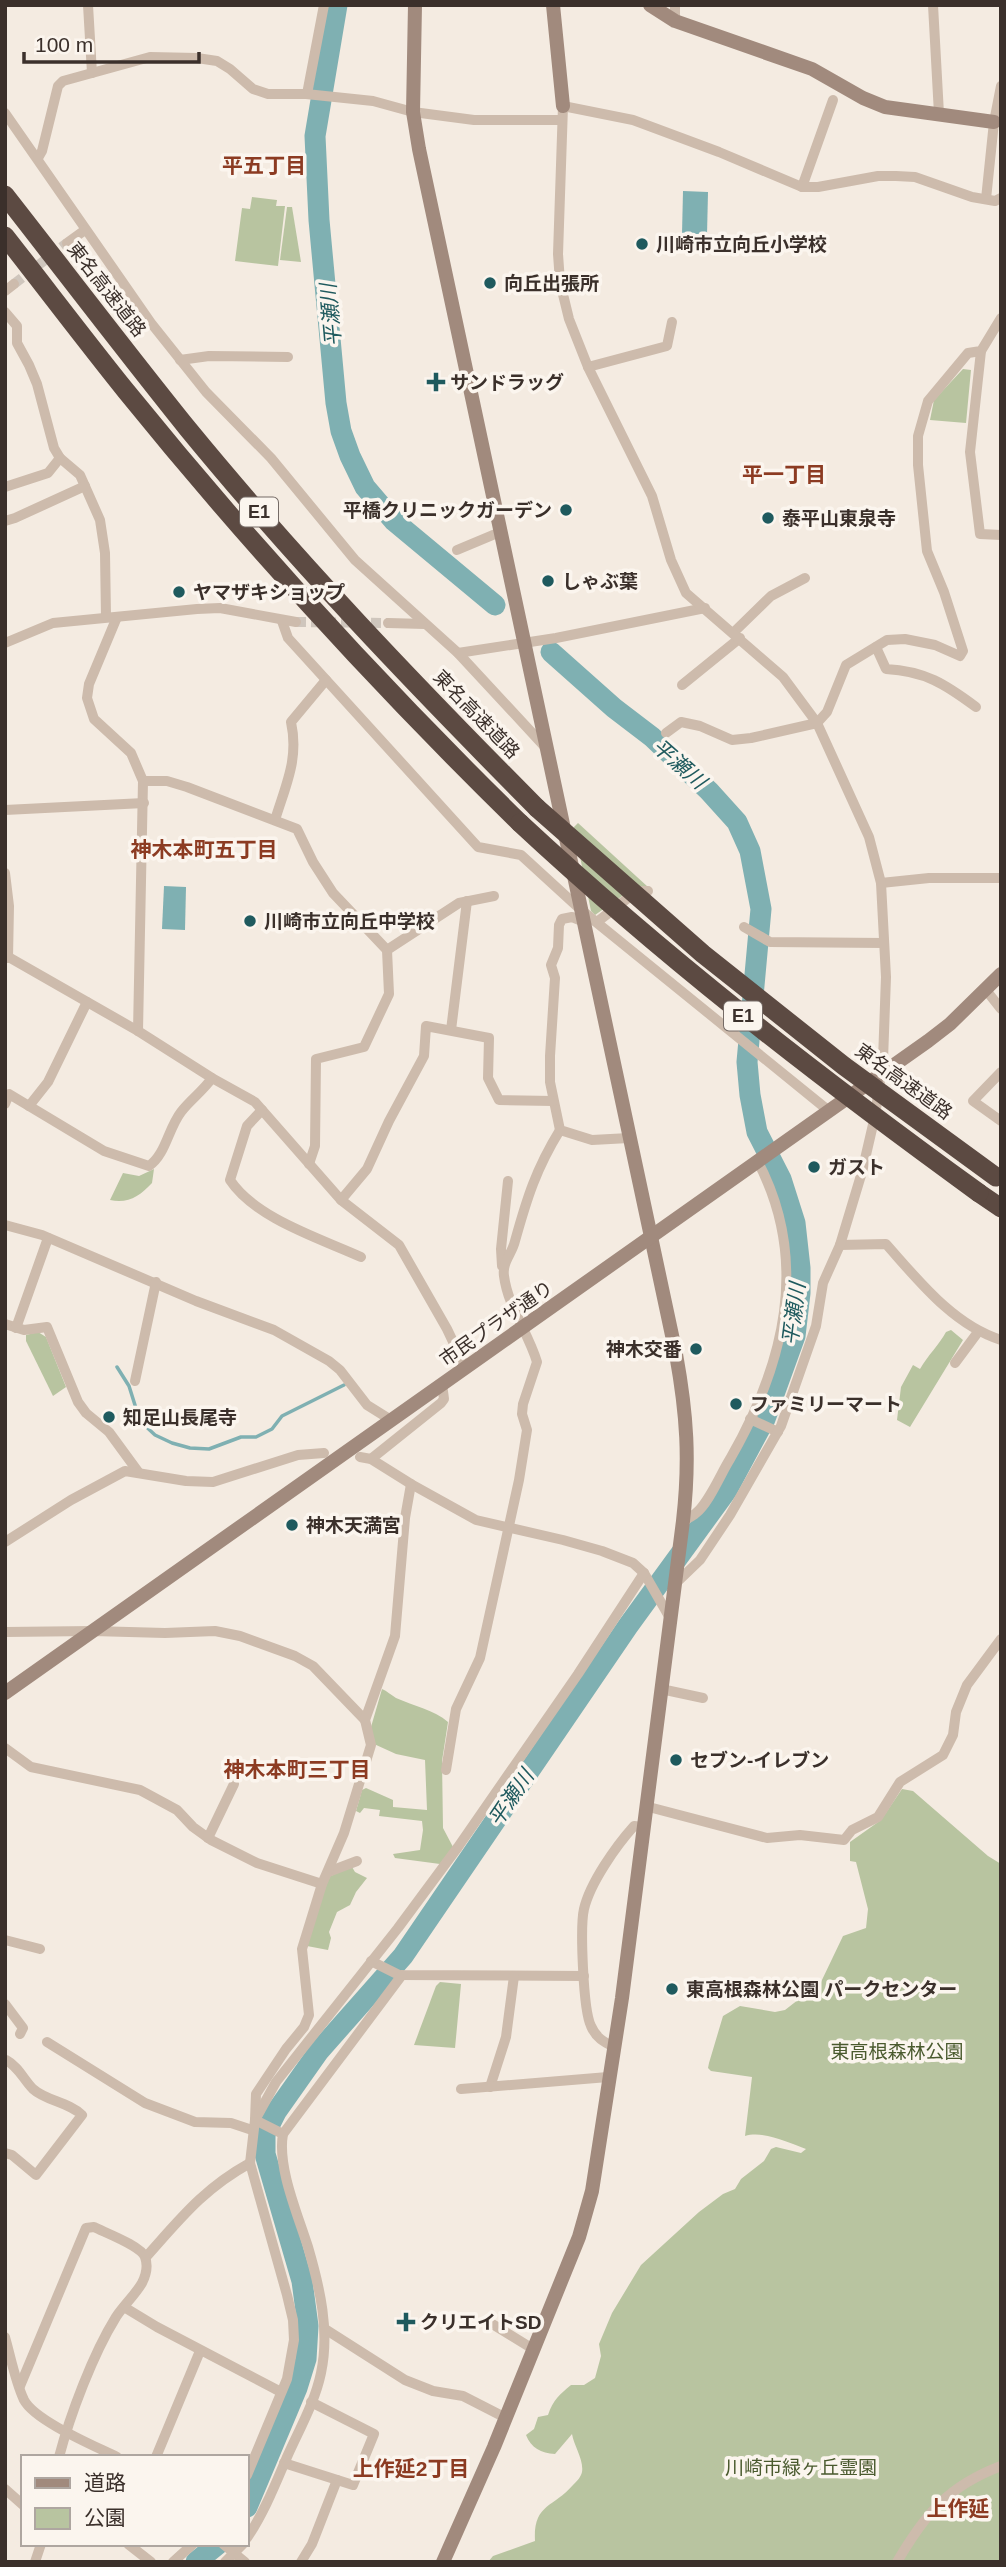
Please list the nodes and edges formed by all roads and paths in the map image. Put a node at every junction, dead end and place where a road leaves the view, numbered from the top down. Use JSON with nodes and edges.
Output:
{"nodes":[{"id":1,"x":88,"y":5,"type":"edge"},
{"id":2,"x":324,"y":5,"type":"edge"},
{"id":3,"x":415,"y":5,"type":"edge"},
{"id":4,"x":553,"y":5,"type":"edge"},
{"id":5,"x":650,"y":5,"type":"edge"},
{"id":6,"x":675,"y":5,"type":"edge"},
{"id":7,"x":933,"y":5,"type":"edge"},
{"id":8,"x":676,"y":21,"type":"junction"},
{"id":9,"x":92,"y":73,"type":"junction"},
{"id":10,"x":1001,"y":86,"type":"edge"},
{"id":11,"x":307,"y":94,"type":"junction"},
{"id":12,"x":832,"y":100,"type":"dead end"},
{"id":13,"x":413,"y":112,"type":"junction"},
{"id":14,"x":5,"y":113,"type":"edge"},
{"id":15,"x":562,"y":113,"type":"junction"},
{"id":16,"x":939,"y":114,"type":"junction"},
{"id":17,"x":994,"y":122,"type":"junction"},
{"id":18,"x":38,"y":158,"type":"junction"},
{"id":19,"x":802,"y":187,"type":"junction"},
{"id":20,"x":5,"y":195,"type":"edge"},
{"id":21,"x":996,"y":202,"type":"edge"},
{"id":22,"x":85,"y":230,"type":"junction"},
{"id":23,"x":5,"y":236,"type":"edge"},
{"id":24,"x":67,"y":243,"type":"tunnel mouth"},
{"id":25,"x":5,"y":312,"type":"edge"},
{"id":26,"x":1001,"y":318,"type":"edge"},
{"id":27,"x":672,"y":322,"type":"dead end"},
{"id":28,"x":981,"y":351,"type":"junction"},
{"id":29,"x":288,"y":357,"type":"dead end"},
{"id":30,"x":180,"y":360,"type":"junction"},
{"id":31,"x":588,"y":367,"type":"junction"},
{"id":32,"x":60,"y":458,"type":"junction"},
{"id":33,"x":85,"y":486,"type":"junction"},
{"id":34,"x":5,"y":487,"type":"edge"},
{"id":35,"x":5,"y":521,"type":"edge"},
{"id":36,"x":500,"y":533,"type":"junction"},
{"id":37,"x":1001,"y":535,"type":"edge"},
{"id":38,"x":457,"y":550,"type":"dead end"},
{"id":39,"x":805,"y":578,"type":"dead end"},
{"id":40,"x":705,"y":608,"type":"junction"},
{"id":41,"x":111,"y":617,"type":"junction"},
{"id":42,"x":282,"y":621,"type":"junction"},
{"id":43,"x":296,"y":622,"type":"tunnel mouth"},
{"id":44,"x":388,"y":622,"type":"tunnel mouth"},
{"id":45,"x":425,"y":624,"type":"junction"},
{"id":46,"x":737,"y":636,"type":"junction"},
{"id":47,"x":5,"y":643,"type":"edge"},
{"id":48,"x":524,"y":644,"type":"junction"},
{"id":49,"x":876,"y":647,"type":"junction"},
{"id":50,"x":458,"y":653,"type":"junction"},
{"id":51,"x":326,"y":680,"type":"junction"},
{"id":52,"x":682,"y":685,"type":"dead end"},
{"id":53,"x":976,"y":707,"type":"dead end"},
{"id":54,"x":817,"y":723,"type":"junction"},
{"id":55,"x":666,"y":733,"type":"dead end"},
{"id":56,"x":546,"y":748,"type":"junction"},
{"id":57,"x":143,"y":781,"type":"junction"},
{"id":58,"x":144,"y":803,"type":"junction"},
{"id":59,"x":5,"y":810,"type":"edge"},
{"id":60,"x":275,"y":820,"type":"junction"},
{"id":61,"x":5,"y":873,"type":"edge"},
{"id":62,"x":1001,"y":878,"type":"edge"},
{"id":63,"x":881,"y":883,"type":"junction"},
{"id":64,"x":648,"y":891,"type":"dead end"},
{"id":65,"x":494,"y":896,"type":"dead end"},
{"id":66,"x":467,"y":901,"type":"junction"},
{"id":67,"x":581,"y":915,"type":"junction"},
{"id":68,"x":597,"y":922,"type":"junction"},
{"id":69,"x":747,"y":929,"type":"dead end"},
{"id":70,"x":884,"y":943,"type":"junction"},
{"id":71,"x":387,"y":950,"type":"junction"},
{"id":72,"x":7,"y":957,"type":"edge"},
{"id":73,"x":1001,"y":974,"type":"edge"},
{"id":74,"x":986,"y":990,"type":"junction"},
{"id":75,"x":87,"y":1002,"type":"junction"},
{"id":76,"x":1001,"y":1009,"type":"edge"},
{"id":77,"x":451,"y":1030,"type":"junction"},
{"id":78,"x":138,"y":1031,"type":"junction"},
{"id":79,"x":1001,"y":1072,"type":"edge"},
{"id":80,"x":882,"y":1073,"type":"junction"},
{"id":81,"x":212,"y":1078,"type":"junction"},
{"id":82,"x":553,"y":1101,"type":"junction"},
{"id":83,"x":5,"y":1104,"type":"edge"},
{"id":84,"x":29,"y":1106,"type":"junction"},
{"id":85,"x":262,"y":1110,"type":"junction"},
{"id":86,"x":829,"y":1111,"type":"junction"},
{"id":87,"x":1001,"y":1121,"type":"edge"},
{"id":88,"x":560,"y":1130,"type":"junction"},
{"id":89,"x":629,"y":1138,"type":"junction"},
{"id":90,"x":759,"y":1159,"type":"junction"},
{"id":91,"x":309,"y":1164,"type":"junction"},
{"id":92,"x":998,"y":1178,"type":"edge"},
{"id":93,"x":508,"y":1181,"type":"dead end"},
{"id":94,"x":341,"y":1200,"type":"junction"},
{"id":95,"x":1001,"y":1208,"type":"edge"},
{"id":96,"x":5,"y":1225,"type":"edge"},
{"id":97,"x":650,"y":1237,"type":"junction"},
{"id":98,"x":48,"y":1238,"type":"junction"},
{"id":99,"x":840,"y":1245,"type":"junction"},
{"id":100,"x":360,"y":1257,"type":"dead end"},
{"id":101,"x":503,"y":1266,"type":"junction"},
{"id":102,"x":156,"y":1282,"type":"junction"},
{"id":103,"x":11,"y":1326,"type":"edge"},
{"id":104,"x":522,"y":1328,"type":"junction"},
{"id":105,"x":978,"y":1332,"type":"junction"},
{"id":106,"x":1001,"y":1340,"type":"edge"},
{"id":107,"x":955,"y":1363,"type":"dead end"},
{"id":108,"x":465,"y":1367,"type":"junction"},
{"id":109,"x":135,"y":1381,"type":"dead end"},
{"id":110,"x":442,"y":1384,"type":"junction"},
{"id":111,"x":391,"y":1420,"type":"junction"},
{"id":112,"x":752,"y":1420,"type":"junction"},
{"id":113,"x":774,"y":1430,"type":"junction"},
{"id":114,"x":324,"y":1453,"type":"dead end"},
{"id":115,"x":139,"y":1472,"type":"junction"},
{"id":116,"x":411,"y":1484,"type":"junction"},
{"id":117,"x":682,"y":1521,"type":"junction"},
{"id":118,"x":507,"y":1528,"type":"junction"},
{"id":119,"x":5,"y":1542,"type":"edge"},
{"id":120,"x":644,"y":1573,"type":"junction"},
{"id":121,"x":674,"y":1585,"type":"junction"},
{"id":122,"x":670,"y":1618,"type":"junction"},
{"id":123,"x":93,"y":1631,"type":"junction"},
{"id":124,"x":5,"y":1632,"type":"edge"},
{"id":125,"x":1001,"y":1639,"type":"edge"},
{"id":126,"x":661,"y":1689,"type":"junction"},
{"id":127,"x":5,"y":1693,"type":"edge"},
{"id":128,"x":703,"y":1698,"type":"dead end"},
{"id":129,"x":365,"y":1720,"type":"junction"},
{"id":130,"x":5,"y":1748,"type":"edge"},
{"id":131,"x":446,"y":1770,"type":"dead end"},
{"id":132,"x":234,"y":1784,"type":"dead end"},
{"id":133,"x":645,"y":1806,"type":"junction"},
{"id":134,"x":643,"y":1827,"type":"junction"},
{"id":135,"x":208,"y":1838,"type":"junction"},
{"id":136,"x":357,"y":1861,"type":"dead end"},
{"id":137,"x":328,"y":1872,"type":"junction"},
{"id":138,"x":322,"y":1884,"type":"junction"},
{"id":139,"x":5,"y":1940,"type":"edge"},
{"id":140,"x":40,"y":1949,"type":"dead end"},
{"id":141,"x":373,"y":1962,"type":"junction"},
{"id":142,"x":400,"y":1975,"type":"junction"},
{"id":143,"x":514,"y":1976,"type":"junction"},
{"id":144,"x":584,"y":1976,"type":"junction"},
{"id":145,"x":5,"y":2004,"type":"edge"},
{"id":146,"x":24,"y":2029,"type":"dead end"},
{"id":147,"x":47,"y":2042,"type":"dead end"},
{"id":148,"x":614,"y":2047,"type":"junction"},
{"id":149,"x":6,"y":2060,"type":"edge"},
{"id":150,"x":608,"y":2077,"type":"junction"},
{"id":151,"x":490,"y":2087,"type":"junction"},
{"id":152,"x":461,"y":2089,"type":"dead end"},
{"id":153,"x":256,"y":2124,"type":"junction"},
{"id":154,"x":279,"y":2132,"type":"junction"},
{"id":155,"x":5,"y":2153,"type":"edge"},
{"id":156,"x":250,"y":2163,"type":"junction"},
{"id":157,"x":146,"y":2257,"type":"junction"},
{"id":158,"x":124,"y":2307,"type":"junction"},
{"id":159,"x":489,"y":2322,"type":"dead end"},
{"id":160,"x":324,"y":2329,"type":"junction"},
{"id":161,"x":5,"y":2337,"type":"edge"},
{"id":162,"x":533,"y":2349,"type":"junction"},
{"id":163,"x":200,"y":2350,"type":"junction"},
{"id":164,"x":20,"y":2386,"type":"junction"},
{"id":165,"x":281,"y":2392,"type":"junction"},
{"id":166,"x":311,"y":2402,"type":"junction"},
{"id":167,"x":506,"y":2418,"type":"junction"},
{"id":168,"x":65,"y":2431,"type":"junction"},
{"id":169,"x":59,"y":2455,"type":"edge"},
{"id":170,"x":113,"y":2455,"type":"edge"},
{"id":171,"x":157,"y":2455,"type":"edge"},
{"id":172,"x":284,"y":2463,"type":"junction"},
{"id":173,"x":1001,"y":2466,"type":"edge"},
{"id":174,"x":248,"y":2472,"type":"edge"},
{"id":175,"x":337,"y":2480,"type":"junction"},
{"id":176,"x":5,"y":2489,"type":"edge"},
{"id":177,"x":21,"y":2503,"type":"edge"},
{"id":178,"x":248,"y":2536,"type":"edge"},
{"id":179,"x":131,"y":2546,"type":"edge"},
{"id":180,"x":191,"y":2546,"type":"edge"},
{"id":181,"x":229,"y":2558,"type":"edge"},
{"id":182,"x":151,"y":2562,"type":"edge"},
{"id":183,"x":173,"y":2562,"type":"edge"},
{"id":184,"x":245,"y":2562,"type":"edge"},
{"id":185,"x":301,"y":2562,"type":"edge"},
{"id":186,"x":443,"y":2562,"type":"edge"},
{"id":187,"x":897,"y":2562,"type":"edge"}],
"edges":[{"from":1,"to":9,"type":"street"},
{"from":2,"to":11,"type":"street"},
{"from":3,"to":13,"type":"street"},
{"from":4,"to":15,"type":"street"},
{"from":5,"to":8,"type":"street"},
{"from":6,"to":8,"type":"street"},
{"from":7,"to":16,"type":"street"},
{"from":8,"to":16,"type":"street"},
{"from":9,"to":11,"type":"street"},
{"from":9,"to":18,"type":"street"},
{"from":10,"to":17,"type":"street"},
{"from":11,"to":13,"type":"street"},
{"from":12,"to":19,"type":"street"},
{"from":13,"to":15,"type":"street"},
{"from":13,"to":36,"type":"street"},
{"from":14,"to":18,"type":"street"},
{"from":15,"to":19,"type":"street"},
{"from":15,"to":31,"type":"street"},
{"from":16,"to":17,"type":"street"},
{"from":17,"to":21,"type":"street"},
{"from":18,"to":22,"type":"street"},
{"from":19,"to":21,"type":"street"},
{"from":20,"to":92,"type":"highway","name":"東名高速道路","number":"E1","bridge":true},
{"from":22,"to":24,"type":"street"},
{"from":22,"to":30,"type":"street"},
{"from":23,"to":95,"type":"highway","number":"E1","bridge":true},
{"from":25,"to":32,"type":"street"},
{"from":26,"to":28,"type":"street"},
{"from":27,"to":31,"type":"street"},
{"from":28,"to":37,"type":"street"},
{"from":28,"to":49,"type":"street"},
{"from":29,"to":30,"type":"street"},
{"from":30,"to":45,"type":"street"},
{"from":31,"to":40,"type":"street"},
{"from":32,"to":33,"type":"street"},
{"from":32,"to":34,"type":"street"},
{"from":33,"to":35,"type":"street"},
{"from":33,"to":41,"type":"street"},
{"from":36,"to":38,"type":"street"},
{"from":36,"to":48,"type":"street"},
{"from":39,"to":46,"type":"street"},
{"from":40,"to":46,"type":"street"},
{"from":40,"to":48,"type":"street"},
{"from":41,"to":42,"type":"street"},
{"from":41,"to":47,"type":"street"},
{"from":41,"to":57,"type":"street"},
{"from":42,"to":43,"type":"street"},
{"from":42,"to":51,"type":"street"},
{"from":44,"to":45,"type":"street"},
{"from":45,"to":50,"type":"street"},
{"from":46,"to":52,"type":"street"},
{"from":46,"to":54,"type":"street"},
{"from":48,"to":50,"type":"street"},
{"from":48,"to":56,"type":"street"},
{"from":49,"to":53,"type":"street"},
{"from":49,"to":54,"type":"street"},
{"from":50,"to":56,"type":"street"},
{"from":51,"to":60,"type":"street"},
{"from":51,"to":67,"type":"street"},
{"from":54,"to":55,"type":"street"},
{"from":54,"to":63,"type":"street"},
{"from":56,"to":67,"type":"street"},
{"from":57,"to":58,"type":"street"},
{"from":57,"to":60,"type":"street"},
{"from":58,"to":59,"type":"street"},
{"from":58,"to":78,"type":"street"},
{"from":60,"to":71,"type":"street"},
{"from":61,"to":72,"type":"street"},
{"from":62,"to":63,"type":"street"},
{"from":63,"to":70,"type":"street"},
{"from":64,"to":68,"type":"street"},
{"from":65,"to":66,"type":"street"},
{"from":66,"to":71,"type":"street"},
{"from":66,"to":77,"type":"street"},
{"from":67,"to":68,"type":"street"},
{"from":67,"to":82,"type":"street"},
{"from":67,"to":89,"type":"street"},
{"from":68,"to":86,"type":"street"},
{"from":69,"to":70,"type":"street"},
{"from":70,"to":80,"type":"street"},
{"from":71,"to":91,"type":"street"},
{"from":72,"to":75,"type":"street"},
{"from":73,"to":74,"type":"street","name":"市民プラザ通り"},
{"from":74,"to":76,"type":"street"},
{"from":74,"to":80,"type":"street","name":"市民プラザ通り"},
{"from":75,"to":78,"type":"street"},
{"from":75,"to":84,"type":"street"},
{"from":77,"to":82,"type":"street"},
{"from":77,"to":94,"type":"street"},
{"from":78,"to":81,"type":"street"},
{"from":79,"to":87,"type":"street"},
{"from":80,"to":86,"type":"street","name":"市民プラザ通り"},
{"from":80,"to":99,"type":"street"},
{"from":81,"to":84,"type":"street"},
{"from":81,"to":85,"type":"street"},
{"from":82,"to":88,"type":"street"},
{"from":83,"to":84,"type":"street"},
{"from":85,"to":91,"type":"street"},
{"from":85,"to":100,"type":"street"},
{"from":86,"to":90,"type":"street","name":"市民プラザ通り"},
{"from":88,"to":89,"type":"street"},
{"from":88,"to":101,"type":"street"},
{"from":89,"to":97,"type":"street"},
{"from":90,"to":97,"type":"street","name":"市民プラザ通り"},
{"from":90,"to":112,"type":"street"},
{"from":91,"to":94,"type":"street"},
{"from":93,"to":101,"type":"street"},
{"from":94,"to":108,"type":"street"},
{"from":96,"to":98,"type":"street"},
{"from":97,"to":104,"type":"street","name":"市民プラザ通り"},
{"from":97,"to":117,"type":"street"},
{"from":98,"to":102,"type":"street"},
{"from":98,"to":103,"type":"street"},
{"from":99,"to":105,"type":"street"},
{"from":99,"to":113,"type":"street"},
{"from":101,"to":104,"type":"street"},
{"from":102,"to":109,"type":"street"},
{"from":102,"to":111,"type":"street"},
{"from":103,"to":115,"type":"street"},
{"from":104,"to":108,"type":"street","name":"市民プラザ通り"},
{"from":104,"to":118,"type":"street"},
{"from":105,"to":106,"type":"street"},
{"from":105,"to":107,"type":"street"},
{"from":108,"to":110,"type":"street","name":"市民プラザ通り"},
{"from":110,"to":111,"type":"street","name":"市民プラザ通り"},
{"from":110,"to":116,"type":"street"},
{"from":111,"to":123,"type":"street","name":"市民プラザ通り"},
{"from":112,"to":113,"type":"street"},
{"from":112,"to":117,"type":"street"},
{"from":113,"to":121,"type":"street"},
{"from":114,"to":115,"type":"street"},
{"from":115,"to":119,"type":"street"},
{"from":116,"to":118,"type":"street"},
{"from":116,"to":129,"type":"street"},
{"from":117,"to":121,"type":"street"},
{"from":118,"to":120,"type":"street"},
{"from":118,"to":131,"type":"street"},
{"from":120,"to":122,"type":"street"},
{"from":120,"to":141,"type":"street"},
{"from":121,"to":122,"type":"street"},
{"from":122,"to":126,"type":"street"},
{"from":123,"to":124,"type":"street"},
{"from":123,"to":127,"type":"street","name":"市民プラザ通り"},
{"from":123,"to":129,"type":"street"},
{"from":125,"to":133,"type":"street"},
{"from":126,"to":128,"type":"street"},
{"from":126,"to":133,"type":"street"},
{"from":129,"to":137,"type":"street"},
{"from":130,"to":135,"type":"street"},
{"from":132,"to":135,"type":"street"},
{"from":133,"to":134,"type":"street"},
{"from":134,"to":144,"type":"street"},
{"from":134,"to":148,"type":"street"},
{"from":135,"to":138,"type":"street"},
{"from":136,"to":137,"type":"street"},
{"from":137,"to":138,"type":"street"},
{"from":138,"to":153,"type":"street"},
{"from":139,"to":140,"type":"street"},
{"from":141,"to":142,"type":"street"},
{"from":141,"to":153,"type":"street"},
{"from":142,"to":143,"type":"street"},
{"from":142,"to":154,"type":"street"},
{"from":143,"to":144,"type":"street"},
{"from":143,"to":151,"type":"street"},
{"from":144,"to":148,"type":"street"},
{"from":145,"to":146,"type":"street"},
{"from":147,"to":153,"type":"street"},
{"from":148,"to":150,"type":"street"},
{"from":149,"to":155,"type":"street"},
{"from":150,"to":151,"type":"street"},
{"from":150,"to":162,"type":"street"},
{"from":151,"to":152,"type":"street"},
{"from":153,"to":154,"type":"street"},
{"from":153,"to":156,"type":"street"},
{"from":154,"to":160,"type":"street"},
{"from":156,"to":157,"type":"street"},
{"from":156,"to":165,"type":"street"},
{"from":157,"to":158,"type":"street"},
{"from":157,"to":164,"type":"street"},
{"from":158,"to":163,"type":"street"},
{"from":158,"to":168,"type":"street"},
{"from":159,"to":162,"type":"street"},
{"from":160,"to":166,"type":"street"},
{"from":160,"to":167,"type":"street"},
{"from":161,"to":164,"type":"street"},
{"from":162,"to":167,"type":"street"},
{"from":163,"to":165,"type":"street"},
{"from":163,"to":171,"type":"street"},
{"from":164,"to":168,"type":"street"},
{"from":165,"to":174,"type":"street"},
{"from":166,"to":172,"type":"street"},
{"from":166,"to":175,"type":"street"},
{"from":167,"to":186,"type":"street"},
{"from":168,"to":169,"type":"street"},
{"from":168,"to":170,"type":"street"},
{"from":172,"to":175,"type":"street"},
{"from":172,"to":178,"type":"street"},
{"from":173,"to":187,"type":"street"},
{"from":175,"to":185,"type":"street"},
{"from":176,"to":177,"type":"street"},
{"from":179,"to":182,"type":"street"},
{"from":180,"to":183,"type":"street"},
{"from":181,"to":184,"type":"street"}]}
